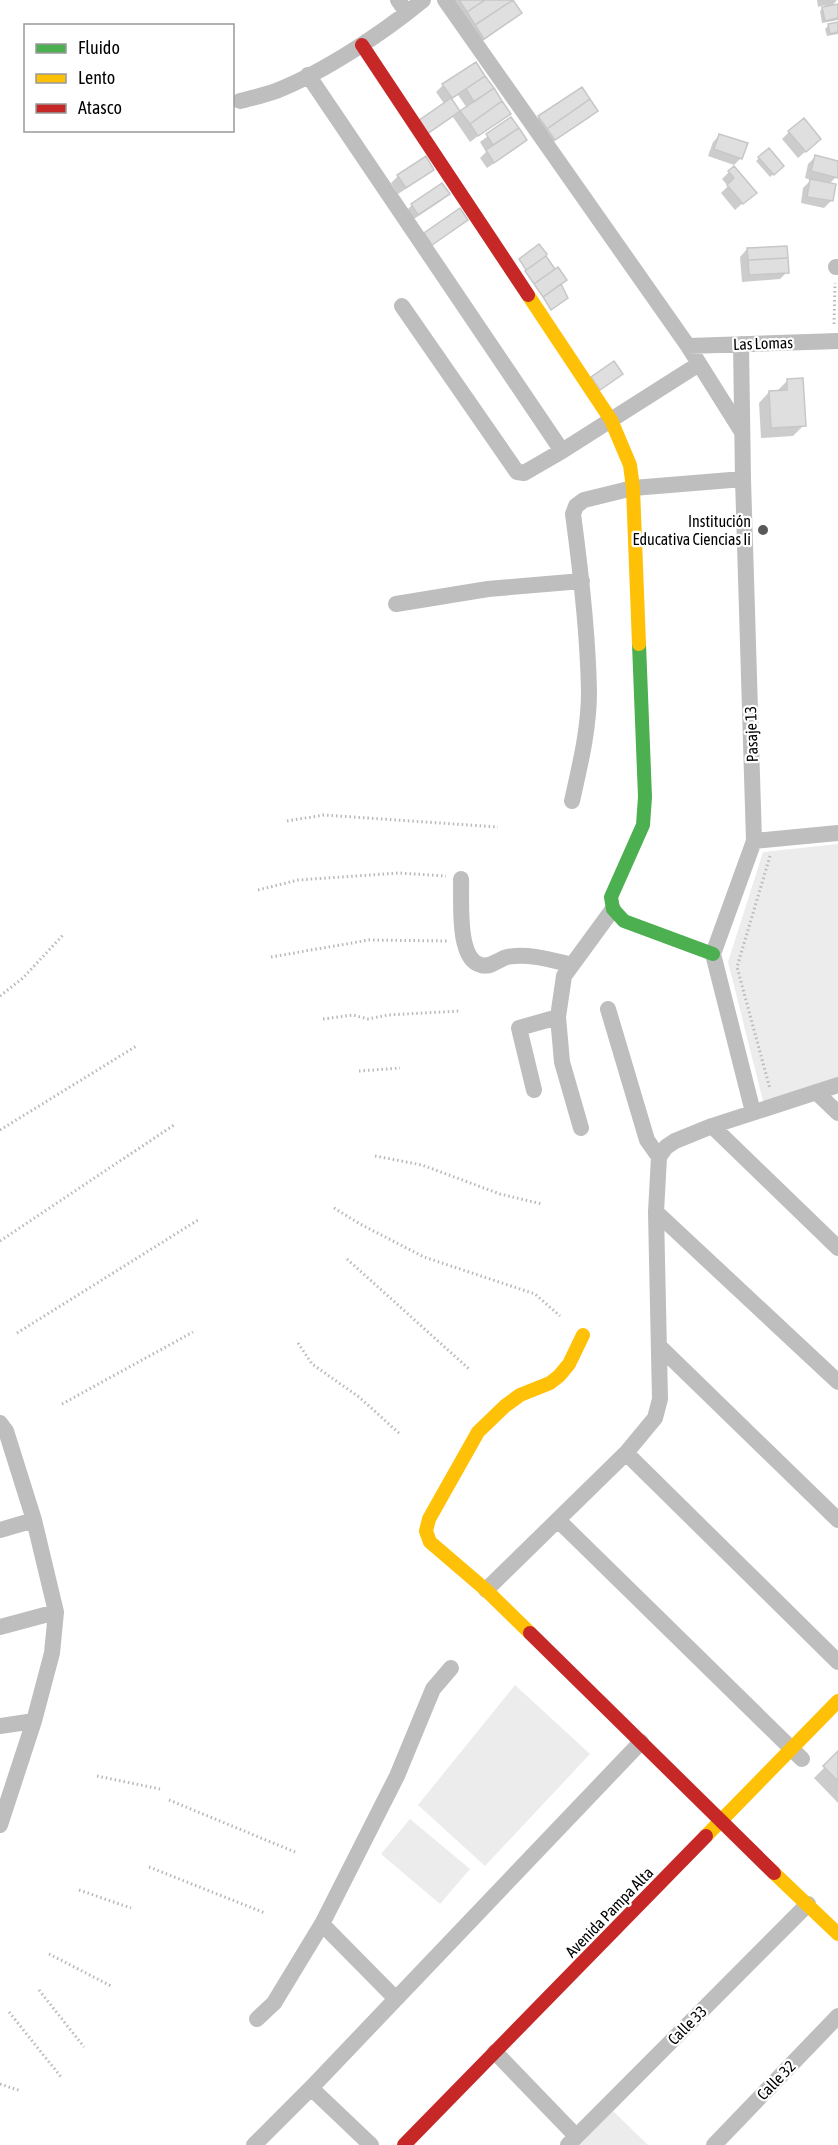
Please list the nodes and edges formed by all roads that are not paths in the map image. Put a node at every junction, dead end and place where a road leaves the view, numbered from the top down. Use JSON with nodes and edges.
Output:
{"nodes":[{"id":1,"x":423,"y":0,"type":"edge"},
{"id":2,"x":445,"y":0,"type":"edge"},
{"id":3,"x":402,"y":7,"type":"edge"},
{"id":4,"x":362,"y":45,"type":"junction"},
{"id":5,"x":308,"y":75,"type":"junction"},
{"id":6,"x":240,"y":101,"type":"dead end"},
{"id":7,"x":402,"y":306,"type":"dead end"},
{"id":8,"x":835,"y":341,"type":"edge"},
{"id":9,"x":741,"y":344,"type":"junction"},
{"id":10,"x":688,"y":346,"type":"junction"},
{"id":11,"x":699,"y":364,"type":"junction"},
{"id":12,"x":611,"y":420,"type":"junction"},
{"id":13,"x":743,"y":433,"type":"junction"},
{"id":14,"x":562,"y":451,"type":"junction"},
{"id":15,"x":743,"y":479,"type":"junction"},
{"id":16,"x":633,"y":488,"type":"junction"},
{"id":17,"x":582,"y":581,"type":"junction"},
{"id":18,"x":396,"y":604,"type":"dead end"},
{"id":19,"x":572,"y":801,"type":"dead end"},
{"id":20,"x":838,"y":833,"type":"edge"},
{"id":21,"x":754,"y":841,"type":"junction"},
{"id":22,"x":461,"y":879,"type":"road end"},
{"id":23,"x":613,"y":909,"type":"junction"},
{"id":24,"x":714,"y":954,"type":"junction"},
{"id":25,"x":572,"y":964,"type":"junction"},
{"id":26,"x":608,"y":1009,"type":"dead end"},
{"id":27,"x":558,"y":1017,"type":"junction"},
{"id":28,"x":838,"y":1085,"type":"edge"},
{"id":29,"x":534,"y":1090,"type":"dead end"},
{"id":30,"x":816,"y":1092,"type":"junction"},
{"id":31,"x":753,"y":1112,"type":"junction"},
{"id":32,"x":838,"y":1113,"type":"edge"},
{"id":33,"x":712,"y":1126,"type":"junction"},
{"id":34,"x":581,"y":1128,"type":"dead end"},
{"id":35,"x":659,"y":1157,"type":"junction"},
{"id":36,"x":656,"y":1212,"type":"junction"},
{"id":37,"x":838,"y":1248,"type":"edge"},
{"id":38,"x":583,"y":1335,"type":"dead end"},
{"id":39,"x":659,"y":1346,"type":"junction"},
{"id":40,"x":838,"y":1382,"type":"edge"},
{"id":41,"x":2,"y":1429,"type":"edge"},
{"id":42,"x":626,"y":1452,"type":"junction"},
{"id":43,"x":34,"y":1520,"type":"junction"},
{"id":44,"x":838,"y":1520,"type":"edge"},
{"id":45,"x":559,"y":1521,"type":"junction"},
{"id":46,"x":0,"y":1530,"type":"edge"},
{"id":47,"x":486,"y":1590,"type":"junction"},
{"id":48,"x":56,"y":1612,"type":"junction"},
{"id":49,"x":0,"y":1627,"type":"edge"},
{"id":50,"x":838,"y":1662,"type":"edge"},
{"id":51,"x":451,"y":1668,"type":"dead end"},
{"id":52,"x":838,"y":1701,"type":"edge"},
{"id":53,"x":34,"y":1721,"type":"junction"},
{"id":54,"x":0,"y":1726,"type":"edge"},
{"id":55,"x":641,"y":1742,"type":"junction"},
{"id":56,"x":799,"y":1757,"type":"junction"},
{"id":57,"x":0,"y":1825,"type":"edge"},
{"id":58,"x":729,"y":1828,"type":"junction"},
{"id":59,"x":808,"y":1905,"type":"junction"},
{"id":60,"x":322,"y":1924,"type":"junction"},
{"id":61,"x":838,"y":1934,"type":"edge"},
{"id":62,"x":396,"y":1999,"type":"junction"},
{"id":63,"x":838,"y":2016,"type":"edge"},
{"id":64,"x":256,"y":2019,"type":"dead end"},
{"id":65,"x":502,"y":2060,"type":"junction"},
{"id":66,"x":311,"y":2088,"type":"junction"},
{"id":67,"x":572,"y":2141,"type":"edge"},
{"id":68,"x":254,"y":2145,"type":"edge"},
{"id":69,"x":371,"y":2145,"type":"edge"},
{"id":70,"x":404,"y":2145,"type":"edge"},
{"id":71,"x":714,"y":2145,"type":"edge"}],
"edges":[{"from":1,"to":3,"type":"street"},
{"from":2,"to":10,"type":"street"},
{"from":3,"to":4,"type":"street"},
{"from":4,"to":5,"type":"street"},
{"from":4,"to":12,"type":"street"},
{"from":5,"to":6,"type":"street"},
{"from":5,"to":14,"type":"street"},
{"from":7,"to":14,"type":"street"},
{"from":8,"to":9,"type":"street","name":"Las Lomas"},
{"from":9,"to":10,"type":"street","name":"Las Lomas"},
{"from":9,"to":13,"type":"street","name":"Pasaje 13"},
{"from":10,"to":11,"type":"street"},
{"from":11,"to":12,"type":"street"},
{"from":11,"to":13,"type":"street"},
{"from":12,"to":14,"type":"street"},
{"from":12,"to":16,"type":"street"},
{"from":13,"to":15,"type":"street","name":"Pasaje 13"},
{"from":15,"to":16,"type":"street"},
{"from":15,"to":21,"type":"street","name":"Pasaje 13"},
{"from":16,"to":17,"type":"street"},
{"from":16,"to":23,"type":"street"},
{"from":17,"to":18,"type":"street"},
{"from":17,"to":19,"type":"street"},
{"from":20,"to":21,"type":"street"},
{"from":21,"to":24,"type":"street","name":"Pasaje 13"},
{"from":22,"to":25,"type":"street"},
{"from":23,"to":24,"type":"street"},
{"from":23,"to":25,"type":"street"},
{"from":24,"to":31,"type":"street"},
{"from":25,"to":27,"type":"street"},
{"from":26,"to":35,"type":"street"},
{"from":27,"to":29,"type":"street"},
{"from":27,"to":34,"type":"street"},
{"from":28,"to":30,"type":"street"},
{"from":30,"to":31,"type":"street"},
{"from":30,"to":32,"type":"street"},
{"from":31,"to":33,"type":"street"},
{"from":33,"to":35,"type":"street"},
{"from":33,"to":37,"type":"street"},
{"from":35,"to":36,"type":"street"},
{"from":36,"to":39,"type":"street"},
{"from":36,"to":40,"type":"street"},
{"from":38,"to":47,"type":"street"},
{"from":39,"to":42,"type":"street"},
{"from":39,"to":44,"type":"street"},
{"from":41,"to":43,"type":"street"},
{"from":42,"to":45,"type":"street"},
{"from":42,"to":50,"type":"street"},
{"from":43,"to":46,"type":"street"},
{"from":43,"to":48,"type":"street"},
{"from":45,"to":47,"type":"street"},
{"from":45,"to":56,"type":"street"},
{"from":47,"to":55,"type":"street"},
{"from":48,"to":49,"type":"street"},
{"from":48,"to":53,"type":"street"},
{"from":51,"to":60,"type":"street"},
{"from":52,"to":56,"type":"street","name":"Avenida Pampa Alta"},
{"from":53,"to":54,"type":"street"},
{"from":53,"to":57,"type":"street"},
{"from":55,"to":58,"type":"street"},
{"from":55,"to":62,"type":"street"},
{"from":56,"to":58,"type":"street","name":"Avenida Pampa Alta"},
{"from":58,"to":59,"type":"street"},
{"from":58,"to":65,"type":"street","name":"Avenida Pampa Alta"},
{"from":59,"to":61,"type":"street"},
{"from":59,"to":67,"type":"street","name":"Calle 33"},
{"from":60,"to":62,"type":"street"},
{"from":60,"to":64,"type":"street"},
{"from":62,"to":66,"type":"street"},
{"from":63,"to":71,"type":"street","name":"Calle 32"},
{"from":65,"to":67,"type":"street"},
{"from":65,"to":70,"type":"street","name":"Avenida Pampa Alta"},
{"from":66,"to":68,"type":"street"},
{"from":66,"to":69,"type":"street"}]}
